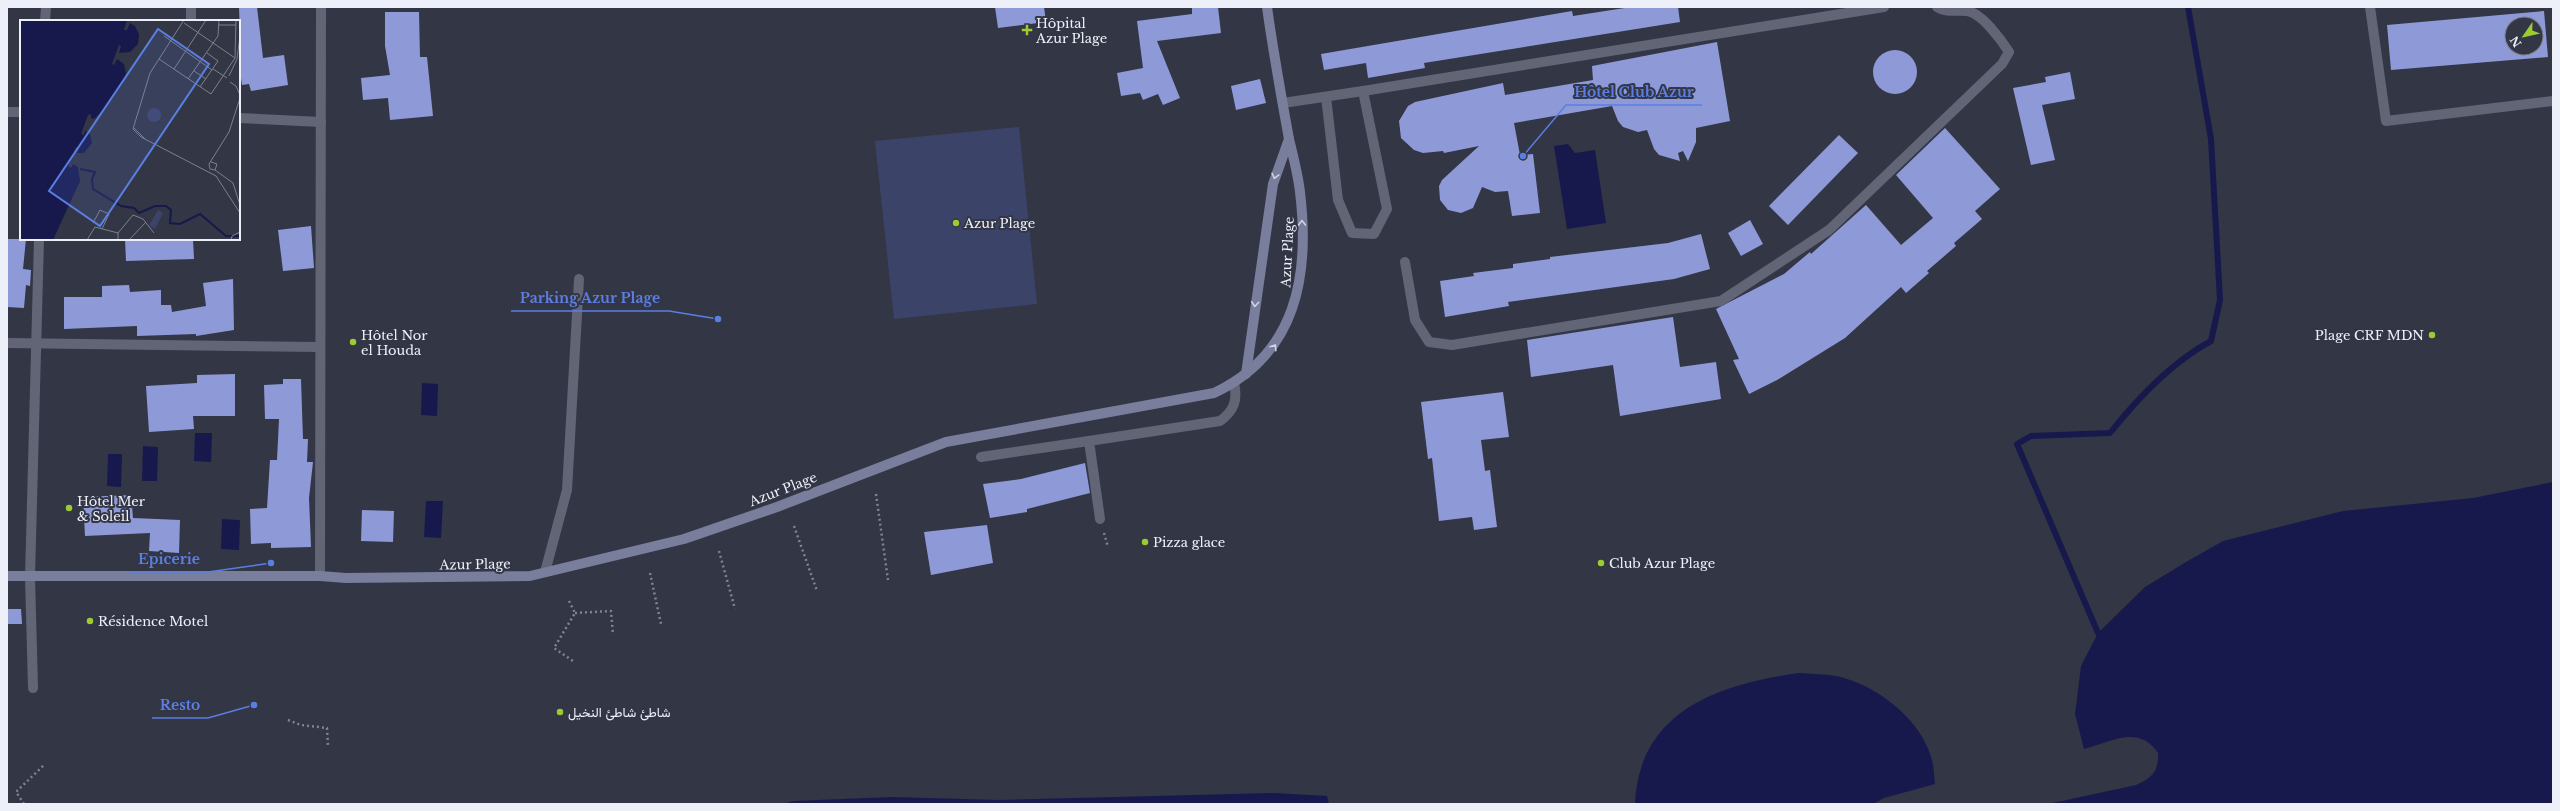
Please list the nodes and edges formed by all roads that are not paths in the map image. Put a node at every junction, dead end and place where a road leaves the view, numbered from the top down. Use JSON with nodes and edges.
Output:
{"nodes":[{"id":1,"x":46,"y":7,"type":"edge"},
{"id":2,"x":191,"y":7,"type":"edge"},
{"id":3,"x":321,"y":7,"type":"edge"},
{"id":4,"x":1267,"y":7,"type":"edge"},
{"id":5,"x":1884,"y":7,"type":"edge"},
{"id":6,"x":1937,"y":7,"type":"edge"},
{"id":7,"x":2370,"y":7,"type":"edge"},
{"id":8,"x":45,"y":20,"type":"edge"},
{"id":9,"x":191,"y":20,"type":"edge"},
{"id":10,"x":1362,"y":91,"type":"junction"},
{"id":11,"x":1326,"y":97,"type":"junction"},
{"id":12,"x":2553,"y":101,"type":"edge"},
{"id":13,"x":1283,"y":104,"type":"junction"},
{"id":14,"x":7,"y":112,"type":"edge"},
{"id":15,"x":20,"y":112,"type":"edge"},
{"id":16,"x":240,"y":118,"type":"edge"},
{"id":17,"x":321,"y":122,"type":"junction"},
{"id":18,"x":1289,"y":139,"type":"junction"},
{"id":19,"x":39,"y":240,"type":"edge"},
{"id":20,"x":1405,"y":262,"type":"dead end"},
{"id":21,"x":579,"y":279,"type":"dead end"},
{"id":22,"x":7,"y":343,"type":"edge"},
{"id":23,"x":36,"y":343,"type":"junction"},
{"id":24,"x":320,"y":347,"type":"junction"},
{"id":25,"x":1246,"y":374,"type":"junction"},
{"id":26,"x":1234,"y":383,"type":"junction"},
{"id":27,"x":1089,"y":441,"type":"junction"},
{"id":28,"x":981,"y":457,"type":"dead end"},
{"id":29,"x":1100,"y":519,"type":"dead end"},
{"id":30,"x":545,"y":572,"type":"junction"},
{"id":31,"x":7,"y":576,"type":"edge"},
{"id":32,"x":320,"y":576,"type":"junction"},
{"id":33,"x":30,"y":577,"type":"junction"},
{"id":34,"x":33,"y":688,"type":"dead end"}],
"edges":[{"from":1,"to":8,"type":"street"},
{"from":2,"to":9,"type":"street"},
{"from":3,"to":17,"type":"street"},
{"from":4,"to":13,"type":"street","name":"Azur Plage"},
{"from":5,"to":10,"type":"street"},
{"from":6,"to":20,"type":"street"},
{"from":7,"to":12,"type":"street"},
{"from":10,"to":11,"type":"street"},
{"from":10,"to":11,"type":"street"},
{"from":11,"to":13,"type":"street"},
{"from":13,"to":18,"type":"street","name":"Azur Plage"},
{"from":14,"to":15,"type":"street"},
{"from":16,"to":17,"type":"street"},
{"from":17,"to":24,"type":"street"},
{"from":18,"to":25,"type":"street","name":"Azur Plage","one_way":true},
{"from":25,"to":18,"type":"street","name":"Azur Plage","one_way":true},
{"from":19,"to":23,"type":"street"},
{"from":21,"to":30,"type":"street"},
{"from":22,"to":23,"type":"street"},
{"from":23,"to":24,"type":"street"},
{"from":23,"to":33,"type":"street"},
{"from":24,"to":32,"type":"street"},
{"from":25,"to":26,"type":"street","name":"Azur Plage"},
{"from":26,"to":27,"type":"street"},
{"from":26,"to":30,"type":"street","name":"Azur Plage"},
{"from":27,"to":28,"type":"street"},
{"from":27,"to":29,"type":"street"},
{"from":30,"to":32,"type":"street","name":"Azur Plage"},
{"from":31,"to":33,"type":"street","name":"Azur Plage"},
{"from":32,"to":33,"type":"street","name":"Azur Plage"},
{"from":33,"to":34,"type":"street"}]}
